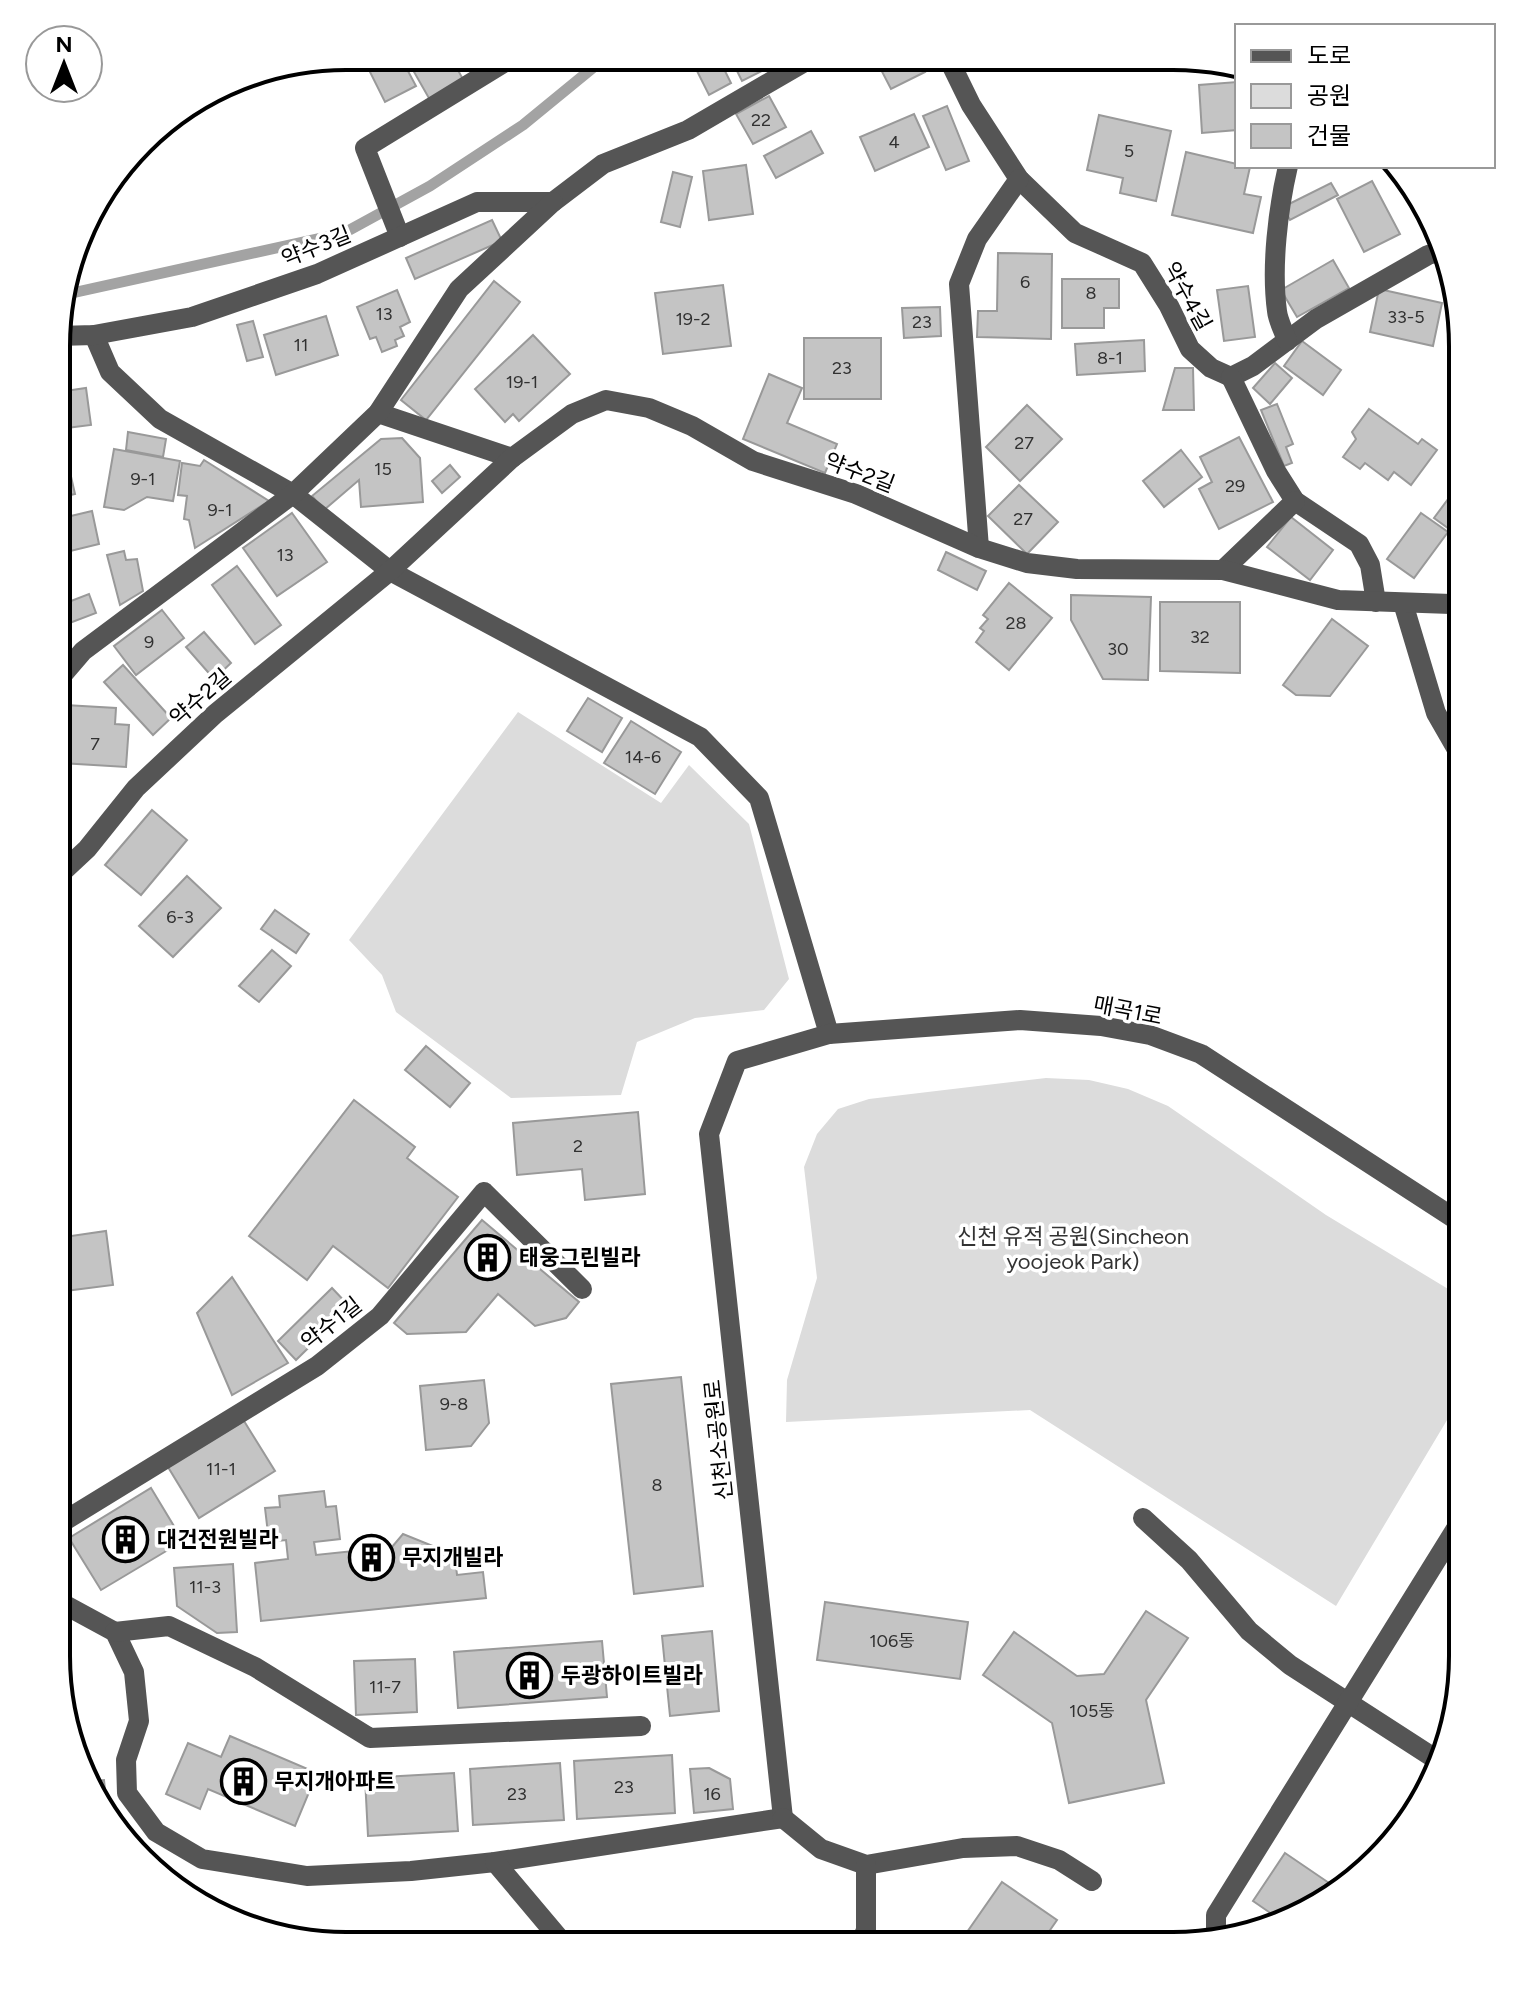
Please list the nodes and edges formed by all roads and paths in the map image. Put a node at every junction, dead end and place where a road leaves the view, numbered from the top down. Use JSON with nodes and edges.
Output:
{"nodes":[{"id":1,"x":492,"y":70,"type":"edge"},
{"id":2,"x":791,"y":70,"type":"edge"},
{"id":3,"x":954,"y":70,"type":"edge"},
{"id":4,"x":1288,"y":168,"type":"edge"},
{"id":5,"x":1019,"y":179,"type":"junction"},
{"id":6,"x":553,"y":202,"type":"junction"},
{"id":7,"x":400,"y":237,"type":"junction"},
{"id":8,"x":1433,"y":254,"type":"edge"},
{"id":9,"x":94,"y":335,"type":"junction"},
{"id":10,"x":71,"y":336,"type":"edge"},
{"id":11,"x":1287,"y":341,"type":"junction"},
{"id":12,"x":1231,"y":377,"type":"junction"},
{"id":13,"x":378,"y":413,"type":"junction"},
{"id":14,"x":512,"y":458,"type":"junction"},
{"id":15,"x":293,"y":494,"type":"junction"},
{"id":16,"x":1295,"y":501,"type":"junction"},
{"id":17,"x":979,"y":548,"type":"junction"},
{"id":18,"x":1223,"y":570,"type":"junction"},
{"id":19,"x":390,"y":571,"type":"junction"},
{"id":20,"x":1376,"y":602,"type":"junction"},
{"id":21,"x":1403,"y":603,"type":"junction"},
{"id":22,"x":1449,"y":604,"type":"edge"},
{"id":23,"x":70,"y":666,"type":"edge"},
{"id":24,"x":1449,"y":735,"type":"edge"},
{"id":25,"x":70,"y":865,"type":"edge"},
{"id":26,"x":829,"y":1034,"type":"junction"},
{"id":27,"x":737,"y":1061,"type":"joint"},
{"id":28,"x":1448,"y":1214,"type":"edge"},
{"id":29,"x":582,"y":1289,"type":"dead end"},
{"id":30,"x":70,"y":1517,"type":"edge"},
{"id":31,"x":1143,"y":1518,"type":"dead end"},
{"id":32,"x":1448,"y":1541,"type":"edge"},
{"id":33,"x":70,"y":1608,"type":"edge"},
{"id":34,"x":115,"y":1632,"type":"junction"},
{"id":35,"x":1348,"y":1702,"type":"junction"},
{"id":36,"x":641,"y":1726,"type":"dead end"},
{"id":37,"x":1430,"y":1755,"type":"edge"},
{"id":38,"x":783,"y":1818,"type":"junction"},
{"id":39,"x":495,"y":1862,"type":"junction"},
{"id":40,"x":866,"y":1865,"type":"junction"},
{"id":41,"x":1092,"y":1881,"type":"dead end"},
{"id":42,"x":1216,"y":1928,"type":"edge"},
{"id":43,"x":554,"y":1932,"type":"edge"},
{"id":44,"x":865,"y":1932,"type":"edge"}],
"edges":[{"from":1,"to":7,"type":"street"},
{"from":2,"to":6,"type":"street"},
{"from":3,"to":5,"type":"street","name":"약수4길"},
{"from":4,"to":11,"type":"street"},
{"from":5,"to":12,"type":"street","name":"약수4길"},
{"from":5,"to":17,"type":"street"},
{"from":6,"to":7,"type":"street","name":"약수3길"},
{"from":6,"to":13,"type":"street"},
{"from":7,"to":9,"type":"street","name":"약수3길"},
{"from":8,"to":11,"type":"street"},
{"from":9,"to":10,"type":"street","name":"약수3길"},
{"from":9,"to":15,"type":"street"},
{"from":11,"to":12,"type":"street"},
{"from":12,"to":16,"type":"street"},
{"from":13,"to":14,"type":"street"},
{"from":13,"to":15,"type":"street"},
{"from":14,"to":17,"type":"street","name":"약수2길"},
{"from":14,"to":19,"type":"street","name":"약수2길"},
{"from":15,"to":19,"type":"street"},
{"from":15,"to":23,"type":"street"},
{"from":16,"to":18,"type":"street"},
{"from":16,"to":20,"type":"street"},
{"from":17,"to":18,"type":"street","name":"약수2길"},
{"from":18,"to":20,"type":"street","name":"약수2길"},
{"from":19,"to":25,"type":"street","name":"약수2길"},
{"from":19,"to":26,"type":"street"},
{"from":20,"to":21,"type":"street","name":"약수2길"},
{"from":21,"to":22,"type":"street","name":"약수2길"},
{"from":21,"to":24,"type":"street"},
{"from":26,"to":27,"type":"street","name":"매곡1로"},
{"from":26,"to":28,"type":"street","name":"매곡1로"},
{"from":27,"to":38,"type":"street","name":"신천소공원로"},
{"from":29,"to":30,"type":"street","name":"약수1길"},
{"from":31,"to":35,"type":"street"},
{"from":32,"to":35,"type":"street"},
{"from":33,"to":34,"type":"street"},
{"from":34,"to":36,"type":"street"},
{"from":34,"to":39,"type":"street"},
{"from":35,"to":37,"type":"street"},
{"from":35,"to":42,"type":"street"},
{"from":38,"to":39,"type":"street"},
{"from":38,"to":40,"type":"street"},
{"from":39,"to":43,"type":"street"},
{"from":40,"to":41,"type":"street"},
{"from":40,"to":44,"type":"street"}]}
